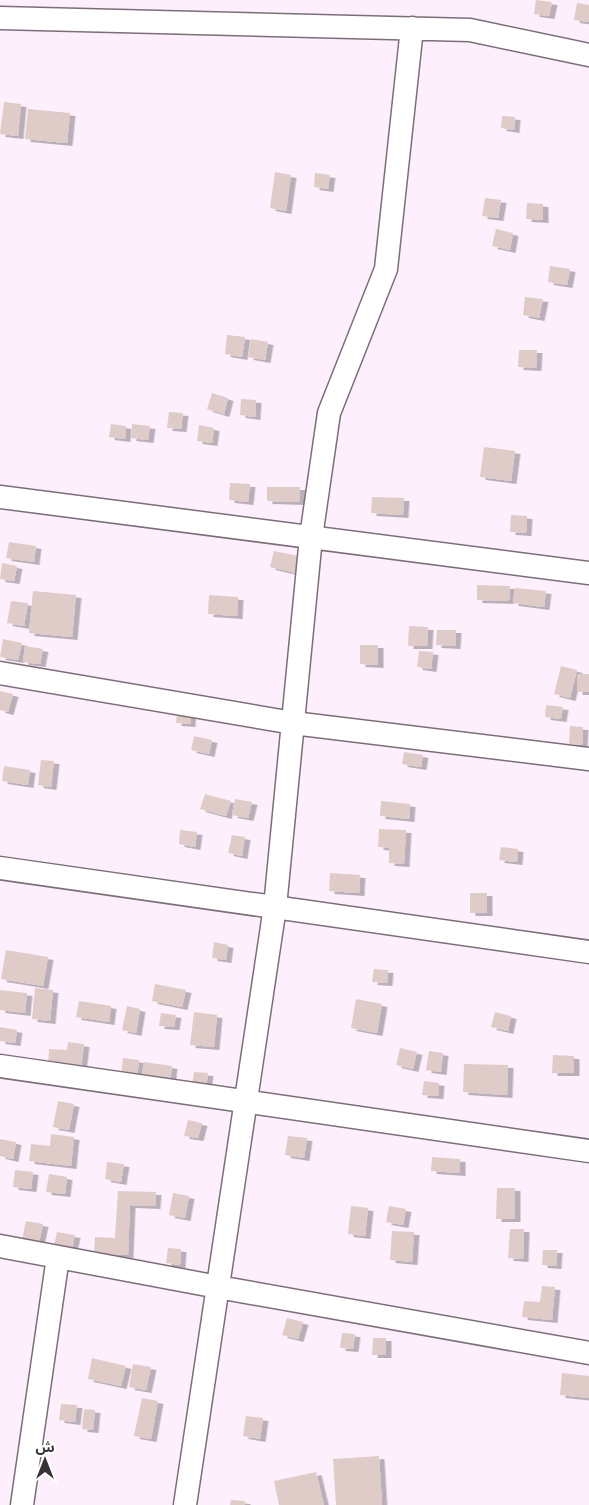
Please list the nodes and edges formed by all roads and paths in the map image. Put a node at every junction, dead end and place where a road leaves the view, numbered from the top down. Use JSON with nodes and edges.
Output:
{"nodes":[{"id":1,"x":0,"y":18,"type":"edge"},
{"id":2,"x":412,"y":28,"type":"junction"},
{"id":3,"x":589,"y":55,"type":"edge"},
{"id":4,"x":0,"y":498,"type":"edge"},
{"id":5,"x":311,"y":537,"type":"junction"},
{"id":6,"x":589,"y":573,"type":"edge"},
{"id":7,"x":0,"y":673,"type":"edge"},
{"id":8,"x":293,"y":723,"type":"junction"},
{"id":9,"x":589,"y":759,"type":"edge"},
{"id":10,"x":0,"y":868,"type":"edge"},
{"id":11,"x":275,"y":907,"type":"junction"},
{"id":12,"x":589,"y":952,"type":"edge"},
{"id":13,"x":0,"y":1066,"type":"edge"},
{"id":14,"x":246,"y":1102,"type":"junction"},
{"id":15,"x":589,"y":1151,"type":"edge"},
{"id":16,"x":0,"y":1246,"type":"edge"},
{"id":17,"x":58,"y":1257,"type":"junction"},
{"id":18,"x":218,"y":1287,"type":"junction"},
{"id":19,"x":589,"y":1353,"type":"edge"},
{"id":20,"x":22,"y":1505,"type":"edge"},
{"id":21,"x":185,"y":1505,"type":"edge"}],
"edges":[{"from":1,"to":2,"type":"street"},
{"from":2,"to":3,"type":"street"},
{"from":2,"to":5,"type":"street"},
{"from":4,"to":5,"type":"street"},
{"from":5,"to":6,"type":"street"},
{"from":5,"to":8,"type":"street"},
{"from":7,"to":8,"type":"street"},
{"from":8,"to":9,"type":"street"},
{"from":8,"to":11,"type":"street"},
{"from":10,"to":11,"type":"street"},
{"from":11,"to":12,"type":"street"},
{"from":11,"to":14,"type":"street"},
{"from":13,"to":14,"type":"street"},
{"from":14,"to":15,"type":"street"},
{"from":14,"to":18,"type":"street"},
{"from":16,"to":17,"type":"street"},
{"from":17,"to":18,"type":"street"},
{"from":17,"to":20,"type":"street"},
{"from":18,"to":19,"type":"street"},
{"from":18,"to":21,"type":"street"}]}
